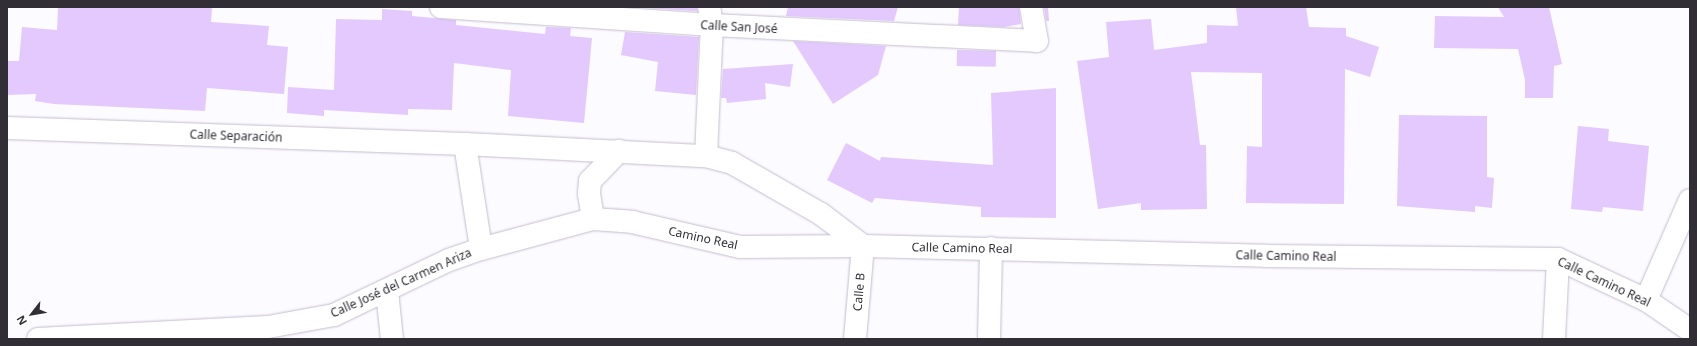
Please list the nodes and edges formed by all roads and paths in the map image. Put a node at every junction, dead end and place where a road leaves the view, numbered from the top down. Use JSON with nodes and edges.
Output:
{"nodes":[{"id":1,"x":441,"y":7,"type":"edge"},
{"id":2,"x":1031,"y":7,"type":"edge"},
{"id":3,"x":711,"y":16,"type":"edge"},
{"id":4,"x":7,"y":128,"type":"edge"},
{"id":5,"x":465,"y":144,"type":"junction"},
{"id":6,"x":619,"y":151,"type":"junction"},
{"id":7,"x":706,"y":156,"type":"junction"},
{"id":8,"x":1690,"y":200,"type":"edge"},
{"id":9,"x":593,"y":219,"type":"junction"},
{"id":10,"x":863,"y":246,"type":"junction"},
{"id":11,"x":990,"y":248,"type":"junction"},
{"id":12,"x":481,"y":249,"type":"junction"},
{"id":13,"x":1558,"y":259,"type":"junction"},
{"id":14,"x":387,"y":291,"type":"junction"},
{"id":15,"x":1646,"y":300,"type":"junction"},
{"id":16,"x":1690,"y":330,"type":"edge"},
{"id":17,"x":38,"y":339,"type":"edge"},
{"id":18,"x":392,"y":339,"type":"edge"},
{"id":19,"x":855,"y":339,"type":"edge"},
{"id":20,"x":989,"y":339,"type":"edge"},
{"id":21,"x":1554,"y":339,"type":"edge"}],
"edges":[{"from":1,"to":3,"type":"street","name":"Calle San José"},
{"from":2,"to":3,"type":"street","name":"Calle San José"},
{"from":3,"to":7,"type":"street"},
{"from":4,"to":5,"type":"street","name":"Calle Separación"},
{"from":5,"to":6,"type":"street","name":"Calle Separación"},
{"from":5,"to":12,"type":"street"},
{"from":6,"to":7,"type":"street","name":"Calle Separación"},
{"from":6,"to":9,"type":"street"},
{"from":7,"to":10,"type":"street","name":"Calle Separación"},
{"from":8,"to":15,"type":"street"},
{"from":9,"to":10,"type":"street","name":"Camino Real"},
{"from":9,"to":12,"type":"street","name":"Calle José del Carmen Ariza"},
{"from":10,"to":11,"type":"street","name":"Calle Camino Real"},
{"from":10,"to":19,"type":"street","name":"Calle B"},
{"from":11,"to":13,"type":"street","name":"Calle Camino Real"},
{"from":11,"to":20,"type":"street"},
{"from":12,"to":14,"type":"street","name":"Calle José del Carmen Ariza"},
{"from":13,"to":15,"type":"street","name":"Calle Camino Real"},
{"from":13,"to":21,"type":"street"},
{"from":14,"to":17,"type":"street","name":"Calle José del Carmen Ariza"},
{"from":14,"to":18,"type":"street"},
{"from":15,"to":16,"type":"street","name":"Calle Camino Real"}]}
